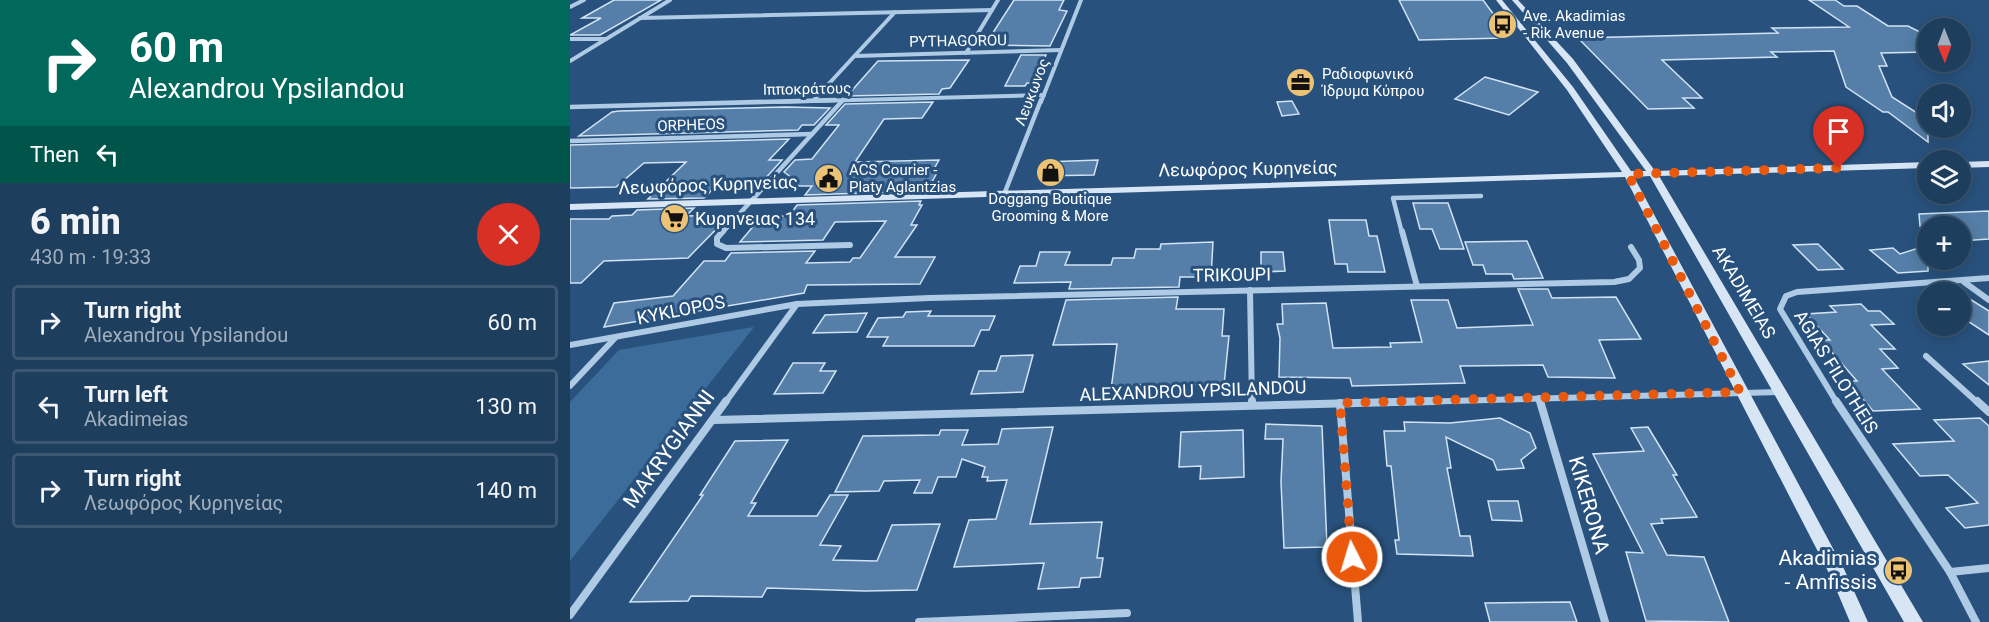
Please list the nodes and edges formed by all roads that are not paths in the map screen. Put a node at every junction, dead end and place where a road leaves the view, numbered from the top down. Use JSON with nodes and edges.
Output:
{"nodes":[{"id":1,"x":584,"y":0,"type":"edge"},
{"id":2,"x":670,"y":0,"type":"edge"},
{"id":3,"x":998,"y":0,"type":"edge"},
{"id":4,"x":1081,"y":0,"type":"edge"},
{"id":5,"x":1499,"y":0,"type":"edge"},
{"id":6,"x":1515,"y":0,"type":"edge"},
{"id":7,"x":570,"y":7,"type":"edge"},
{"id":8,"x":992,"y":10,"type":"junction"},
{"id":9,"x":895,"y":12,"type":"junction"},
{"id":10,"x":640,"y":18,"type":"junction"},
{"id":11,"x":570,"y":39,"type":"edge"},
{"id":12,"x":606,"y":39,"type":"junction"},
{"id":13,"x":1061,"y":50,"type":"junction"},
{"id":14,"x":966,"y":52,"type":"junction"},
{"id":15,"x":855,"y":56,"type":"junction"},
{"id":16,"x":570,"y":61,"type":"edge"},
{"id":17,"x":1044,"y":95,"type":"junction"},
{"id":18,"x":843,"y":100,"type":"junction"},
{"id":19,"x":813,"y":101,"type":"junction"},
{"id":20,"x":570,"y":107,"type":"edge"},
{"id":21,"x":812,"y":134,"type":"junction"},
{"id":22,"x":570,"y":141,"type":"edge"},
{"id":23,"x":1989,"y":164,"type":"edge"},
{"id":24,"x":1917,"y":165,"type":"edge"},
{"id":25,"x":1971,"y":165,"type":"edge"},
{"id":26,"x":1628,"y":174,"type":"junction"},
{"id":27,"x":1653,"y":174,"type":"junction"},
{"id":28,"x":1005,"y":192,"type":"junction"},
{"id":29,"x":1481,"y":196,"type":"dead end"},
{"id":30,"x":753,"y":200,"type":"junction"},
{"id":31,"x":570,"y":207,"type":"edge"},
{"id":32,"x":850,"y":245,"type":"dead end"},
{"id":33,"x":1631,"y":247,"type":"dead end"},
{"id":34,"x":1989,"y":278,"type":"edge"},
{"id":35,"x":1964,"y":282,"type":"edge"},
{"id":36,"x":1917,"y":285,"type":"edge"},
{"id":37,"x":1417,"y":286,"type":"junction"},
{"id":38,"x":1971,"y":287,"type":"edge"},
{"id":39,"x":1250,"y":290,"type":"junction"},
{"id":40,"x":1989,"y":300,"type":"edge"},
{"id":41,"x":797,"y":304,"type":"junction"},
{"id":42,"x":616,"y":338,"type":"junction"},
{"id":43,"x":570,"y":345,"type":"edge"},
{"id":44,"x":1926,"y":356,"type":"dead end"},
{"id":45,"x":570,"y":386,"type":"edge"},
{"id":46,"x":1740,"y":392,"type":"junction"},
{"id":47,"x":1780,"y":392,"type":"junction"},
{"id":48,"x":1539,"y":398,"type":"junction"},
{"id":49,"x":1340,"y":403,"type":"junction"},
{"id":50,"x":1252,"y":404,"type":"junction"},
{"id":51,"x":1989,"y":412,"type":"edge"},
{"id":52,"x":714,"y":420,"type":"junction"},
{"id":53,"x":1989,"y":568,"type":"edge"},
{"id":54,"x":1950,"y":572,"type":"junction"},
{"id":55,"x":1127,"y":613,"type":"dead end"},
{"id":56,"x":570,"y":615,"type":"edge"},
{"id":57,"x":919,"y":622,"type":"edge"},
{"id":58,"x":1358,"y":622,"type":"edge"},
{"id":59,"x":1605,"y":622,"type":"edge"},
{"id":60,"x":1859,"y":622,"type":"edge"},
{"id":61,"x":1914,"y":622,"type":"edge"},
{"id":62,"x":1976,"y":622,"type":"edge"}],
"edges":[{"from":1,"to":7,"type":"street"},
{"from":2,"to":10,"type":"street"},
{"from":3,"to":8,"type":"street"},
{"from":4,"to":13,"type":"street","name":"Λευκωνος"},
{"from":5,"to":26,"type":"main road"},
{"from":6,"to":27,"type":"main road","name":"AKADIMEIAS"},
{"from":8,"to":9,"type":"street"},
{"from":8,"to":14,"type":"street"},
{"from":9,"to":10,"type":"street"},
{"from":9,"to":15,"type":"street"},
{"from":10,"to":12,"type":"street"},
{"from":11,"to":12,"type":"street"},
{"from":12,"to":16,"type":"street"},
{"from":13,"to":14,"type":"street","name":"PYTHAGOROU"},
{"from":13,"to":17,"type":"street","name":"Λευκωνος"},
{"from":14,"to":15,"type":"street","name":"PYTHAGOROU"},
{"from":15,"to":19,"type":"street"},
{"from":17,"to":18,"type":"street","name":"Ιπποκράτους"},
{"from":17,"to":28,"type":"street","name":"Λευκωνος"},
{"from":18,"to":19,"type":"street","name":"Ιπποκράτους"},
{"from":18,"to":21,"type":"street"},
{"from":19,"to":20,"type":"street","name":"Ιπποκράτους"},
{"from":21,"to":22,"type":"street","name":"ORPHEOS"},
{"from":21,"to":30,"type":"street"},
{"from":23,"to":25,"type":"main road"},
{"from":24,"to":27,"type":"main road","name":"Λεωφόρος Κυρηνείας"},
{"from":26,"to":27,"type":"main road","name":"Λεωφόρος Κυρηνείας"},
{"from":26,"to":28,"type":"main road","name":"Λεωφόρος Κυρηνείας"},
{"from":26,"to":46,"type":"main road"},
{"from":27,"to":47,"type":"main road","name":"AKADIMEIAS"},
{"from":28,"to":30,"type":"main road","name":"Λεωφόρος Κυρηνείας"},
{"from":29,"to":37,"type":"street"},
{"from":30,"to":31,"type":"main road","name":"Λεωφόρος Κυρηνείας"},
{"from":30,"to":32,"type":"street"},
{"from":33,"to":37,"type":"street","name":"TRIKOUPI"},
{"from":34,"to":35,"type":"street","name":"AGIAS FILOTHEIS"},
{"from":36,"to":54,"type":"street","name":"AGIAS FILOTHEIS"},
{"from":37,"to":39,"type":"street","name":"TRIKOUPI"},
{"from":38,"to":40,"type":"street"},
{"from":39,"to":41,"type":"street","name":"TRIKOUPI"},
{"from":39,"to":50,"type":"street"},
{"from":41,"to":42,"type":"street","name":"KYKLOPOS"},
{"from":41,"to":52,"type":"street","name":"MAKRYGIANNI"},
{"from":42,"to":43,"type":"street","name":"KYKLOPOS"},
{"from":42,"to":45,"type":"street"},
{"from":44,"to":51,"type":"street"},
{"from":46,"to":47,"type":"street","name":"ALEXANDROU YPSILANDOU"},
{"from":46,"to":48,"type":"street","name":"ALEXANDROU YPSILANDOU"},
{"from":46,"to":60,"type":"main road"},
{"from":47,"to":61,"type":"main road","name":"AKADIMEIAS"},
{"from":48,"to":49,"type":"street","name":"ALEXANDROU YPSILANDOU"},
{"from":48,"to":59,"type":"street","name":"KIKERONA"},
{"from":49,"to":50,"type":"street","name":"ALEXANDROU YPSILANDOU"},
{"from":49,"to":58,"type":"street"},
{"from":50,"to":52,"type":"street","name":"ALEXANDROU YPSILANDOU"},
{"from":52,"to":56,"type":"street","name":"MAKRYGIANNI"},
{"from":53,"to":54,"type":"street"},
{"from":54,"to":62,"type":"street"},
{"from":55,"to":57,"type":"street"}]}
